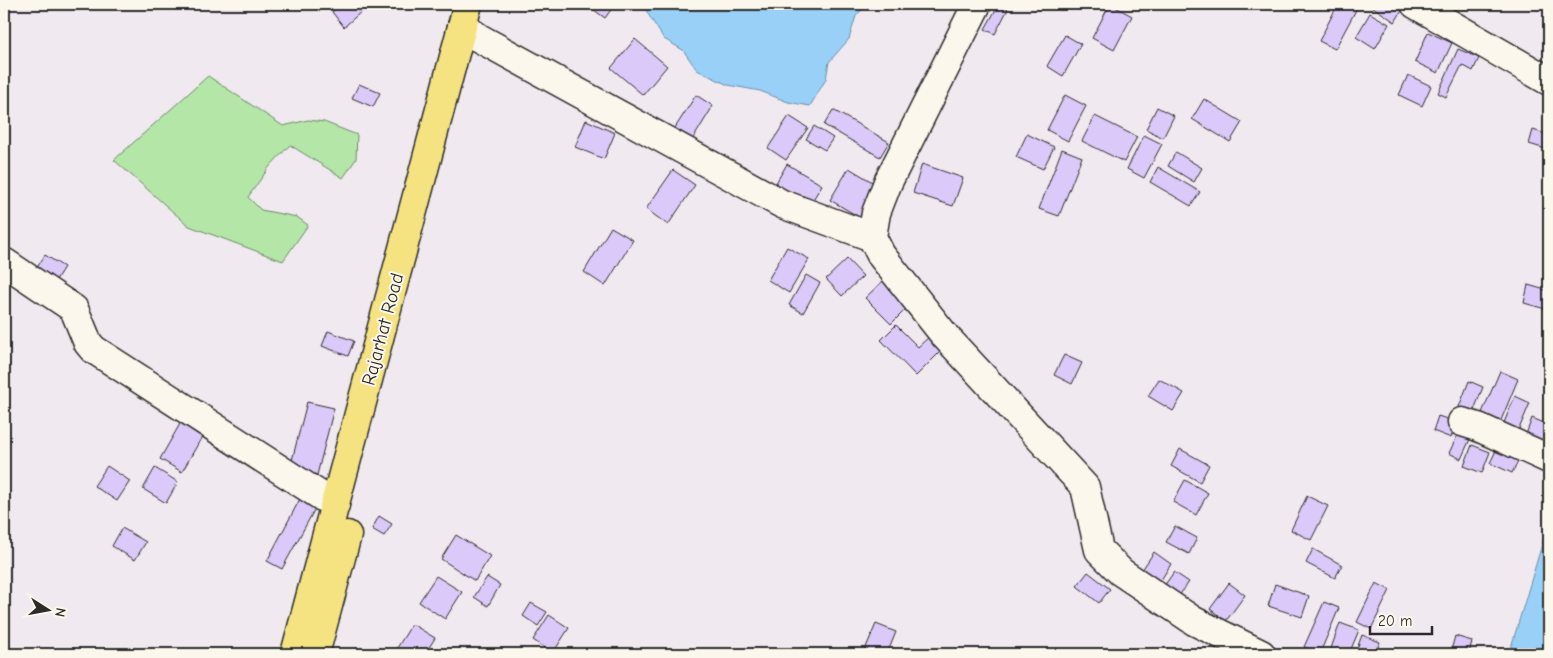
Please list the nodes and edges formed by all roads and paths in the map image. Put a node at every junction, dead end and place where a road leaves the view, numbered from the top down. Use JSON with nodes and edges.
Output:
{"nodes":[{"id":1,"x":488,"y":4,"type":"edge"},
{"id":2,"x":977,"y":4,"type":"edge"},
{"id":3,"x":1416,"y":4,"type":"edge"},
{"id":4,"x":469,"y":22,"type":"edge"},
{"id":5,"x":1549,"y":81,"type":"edge"},
{"id":6,"x":872,"y":237,"type":"junction"},
{"id":7,"x":4,"y":262,"type":"edge"},
{"id":8,"x":1462,"y":422,"type":"dead end"},
{"id":9,"x":1549,"y":459,"type":"edge"},
{"id":10,"x":335,"y":505,"type":"junction"},
{"id":11,"x":294,"y":654,"type":"edge"},
{"id":12,"x":315,"y":654,"type":"edge"},
{"id":13,"x":1261,"y":654,"type":"edge"}],
"edges":[{"from":1,"to":4,"type":"main road","name":"Rajarhat Road"},
{"from":2,"to":6,"type":"street"},
{"from":3,"to":5,"type":"street"},
{"from":4,"to":6,"type":"street"},
{"from":4,"to":10,"type":"main road","name":"Rajarhat Road"},
{"from":4,"to":12,"type":"main road","name":"Rajarhat Road"},
{"from":6,"to":13,"type":"street"},
{"from":7,"to":10,"type":"street"},
{"from":8,"to":9,"type":"street"},
{"from":10,"to":11,"type":"main road","name":"Rajarhat Road"}]}
